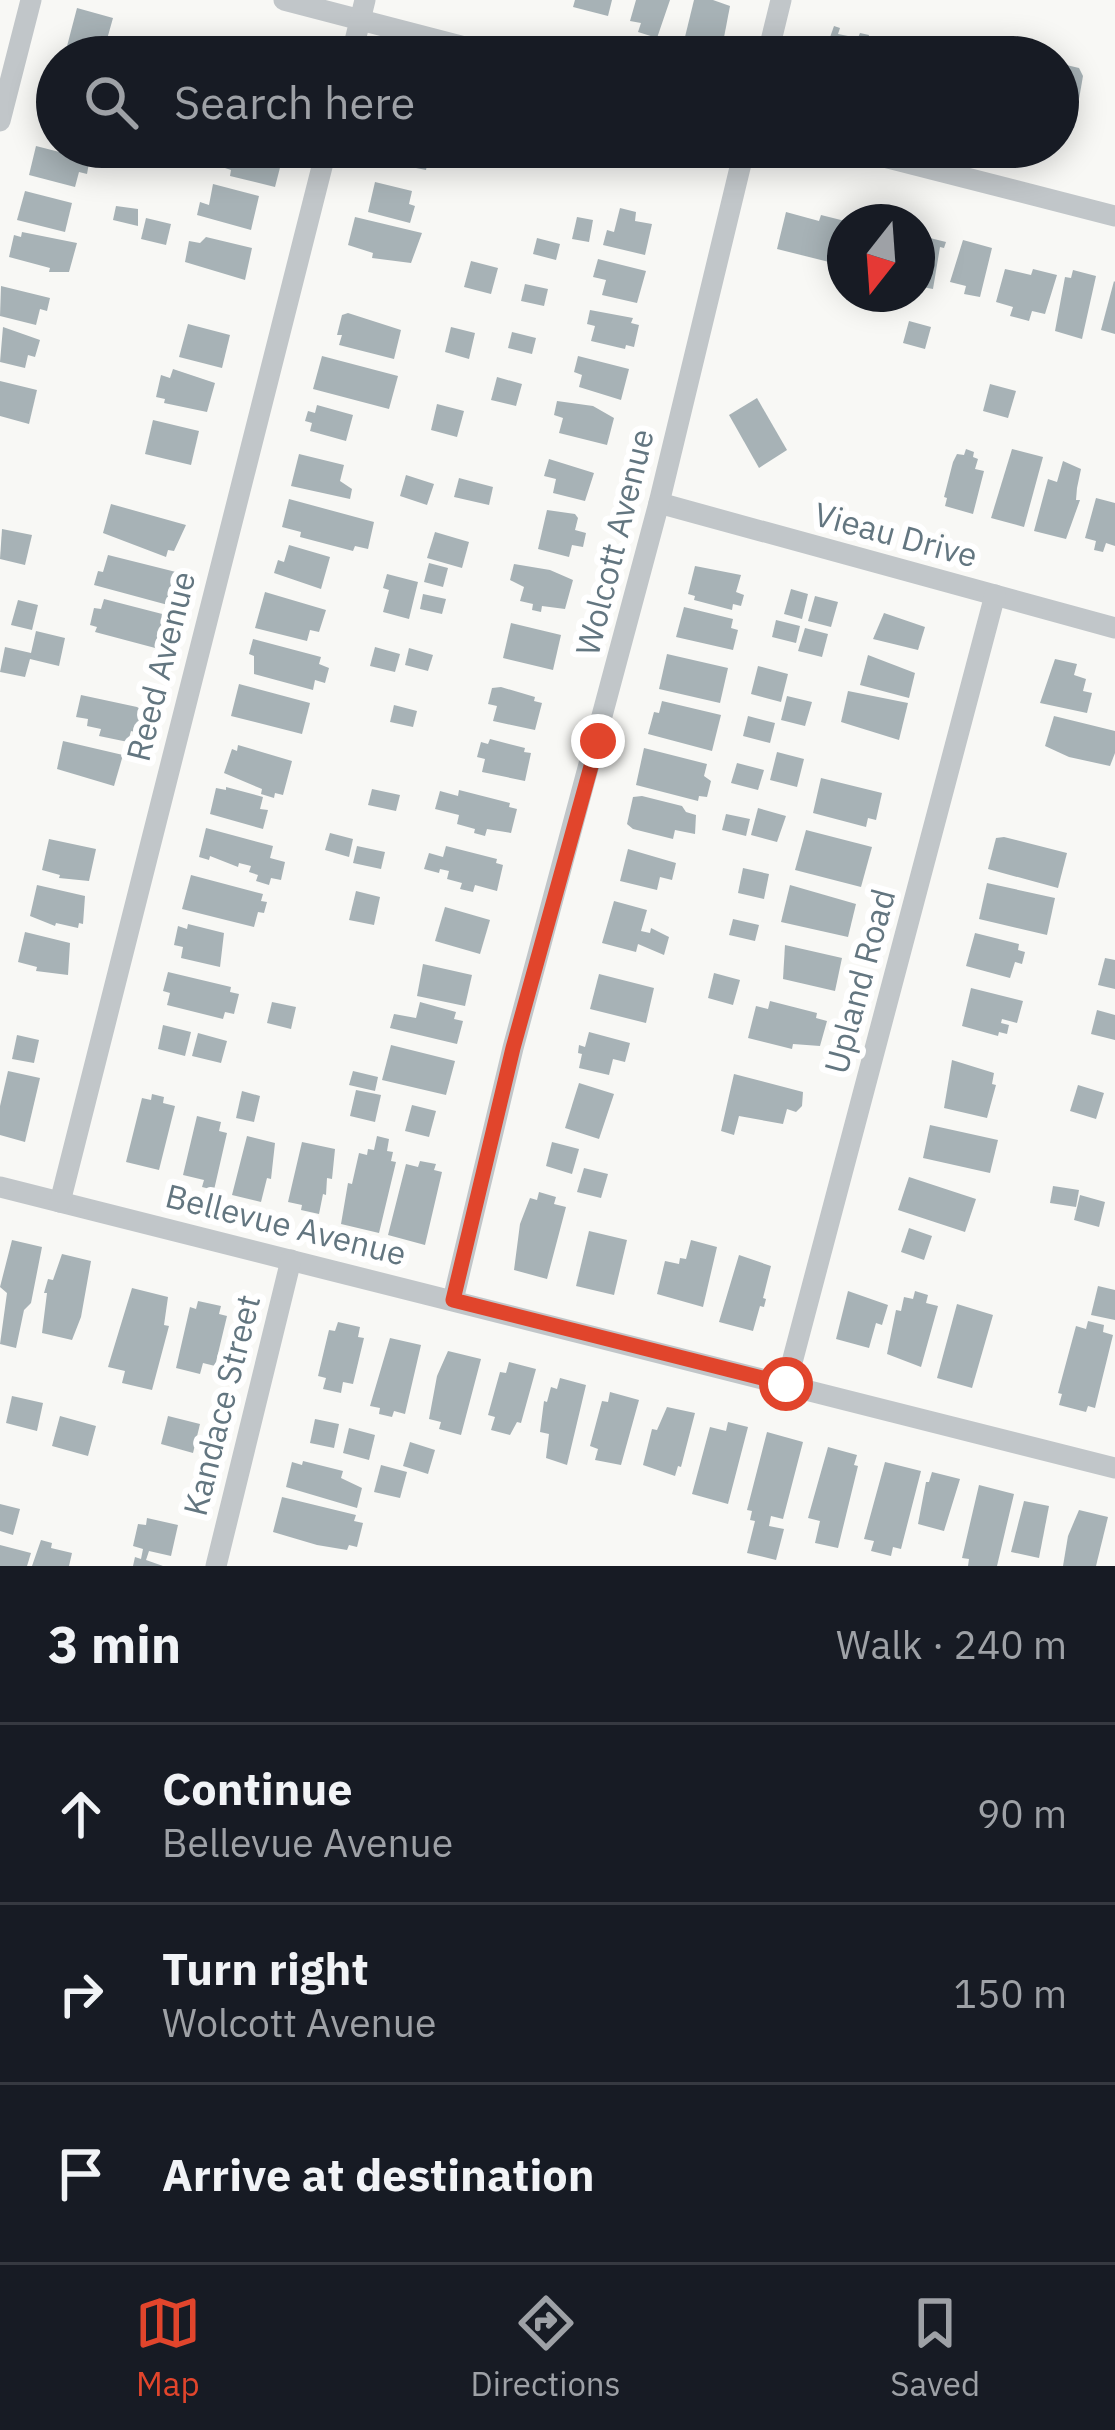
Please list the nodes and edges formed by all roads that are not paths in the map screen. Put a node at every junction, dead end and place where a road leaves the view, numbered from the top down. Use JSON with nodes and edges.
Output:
{"nodes":[{"id":1,"x":31,"y":0,"type":"edge"},
{"id":2,"x":284,"y":0,"type":"edge"},
{"id":3,"x":782,"y":0,"type":"edge"},
{"id":4,"x":363,"y":10,"type":"edge"},
{"id":5,"x":440,"y":36,"type":"edge"},
{"id":6,"x":773,"y":36,"type":"edge"},
{"id":7,"x":0,"y":121,"type":"edge"},
{"id":8,"x":322,"y":168,"type":"edge"},
{"id":9,"x":740,"y":168,"type":"edge"},
{"id":10,"x":927,"y":168,"type":"edge"},
{"id":11,"x":1115,"y":216,"type":"edge"},
{"id":12,"x":659,"y":503,"type":"junction"},
{"id":13,"x":995,"y":595,"type":"junction"},
{"id":14,"x":1115,"y":628,"type":"edge"},
{"id":15,"x":0,"y":1186,"type":"edge"},
{"id":16,"x":60,"y":1202,"type":"junction"},
{"id":17,"x":291,"y":1260,"type":"junction"},
{"id":18,"x":453,"y":1300,"type":"junction"},
{"id":19,"x":786,"y":1384,"type":"junction"},
{"id":20,"x":1115,"y":1468,"type":"edge"},
{"id":21,"x":216,"y":1566,"type":"edge"}],
"edges":[{"from":1,"to":7,"type":"street"},
{"from":2,"to":4,"type":"street"},
{"from":3,"to":6,"type":"street"},
{"from":4,"to":5,"type":"street"},
{"from":8,"to":16,"type":"street","name":"Reed Avenue"},
{"from":9,"to":12,"type":"street","name":"Wolcott Avenue"},
{"from":10,"to":11,"type":"street"},
{"from":12,"to":13,"type":"street","name":"Vieau Drive"},
{"from":12,"to":18,"type":"street","name":"Wolcott Avenue"},
{"from":13,"to":14,"type":"street","name":"Vieau Drive"},
{"from":13,"to":19,"type":"street","name":"Upland Road"},
{"from":15,"to":16,"type":"street","name":"Bellevue Avenue"},
{"from":16,"to":17,"type":"street","name":"Bellevue Avenue"},
{"from":17,"to":18,"type":"street","name":"Bellevue Avenue"},
{"from":17,"to":21,"type":"street","name":"Kandace Street"},
{"from":18,"to":19,"type":"street","name":"Bellevue Avenue"},
{"from":19,"to":20,"type":"street","name":"Bellevue Avenue"}]}
